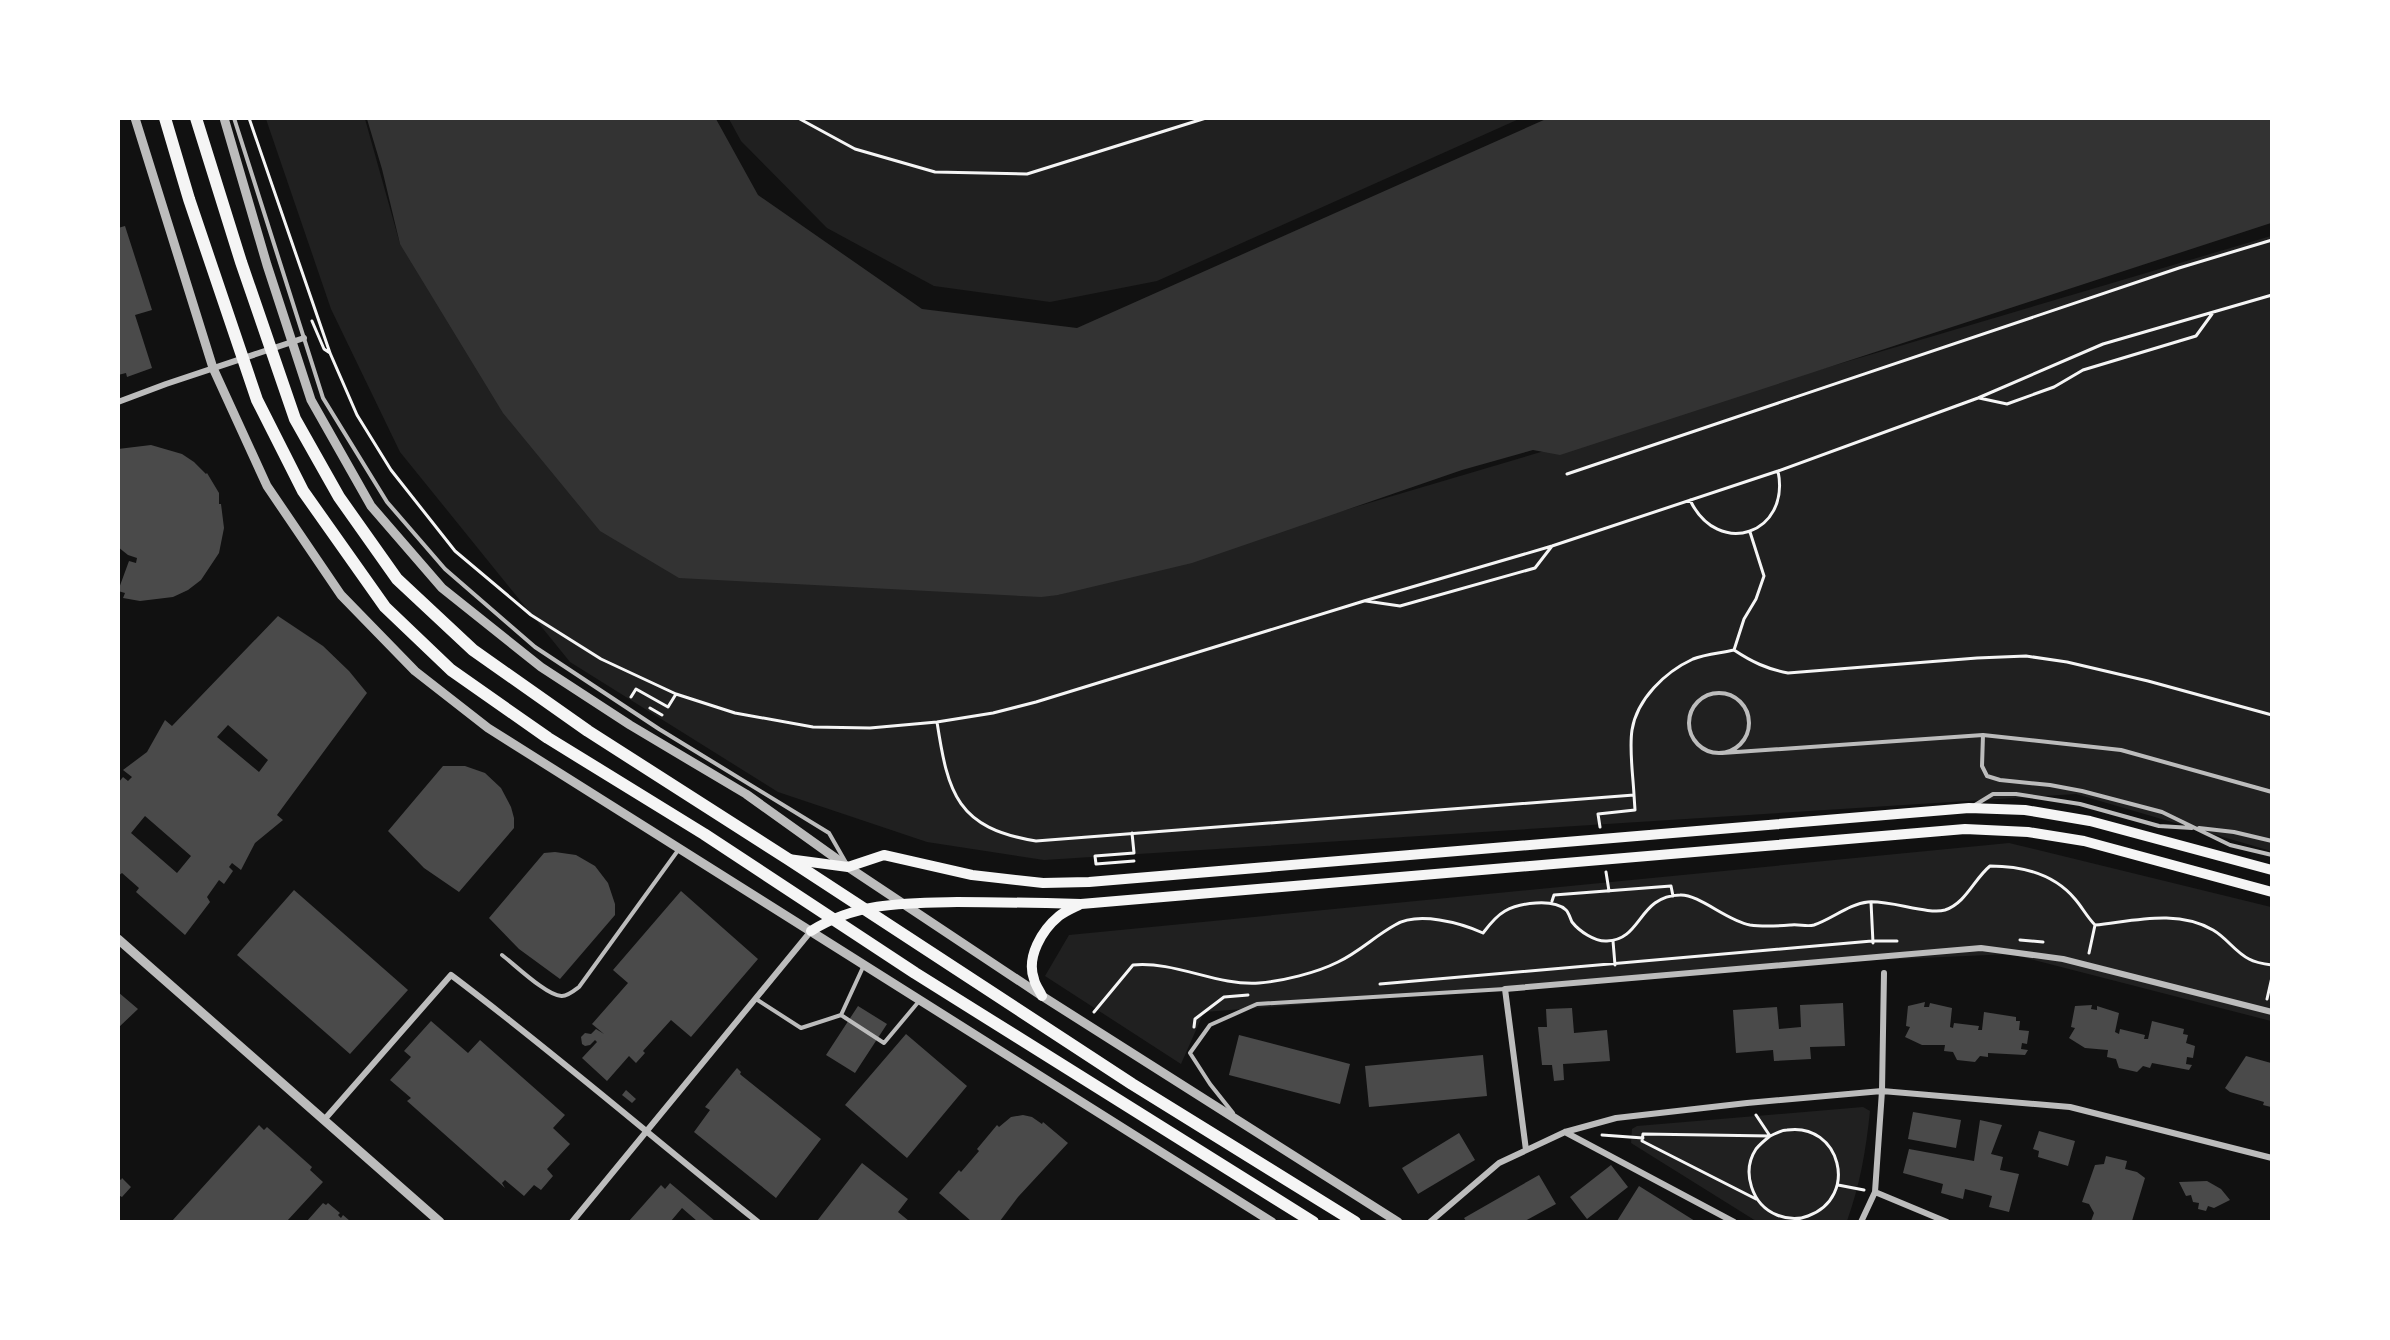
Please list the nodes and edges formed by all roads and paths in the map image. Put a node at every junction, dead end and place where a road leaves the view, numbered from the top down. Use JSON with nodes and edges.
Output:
{"nodes":[{"id":1,"x":135,"y":118,"type":"edge"},
{"id":2,"x":165,"y":118,"type":"edge"},
{"id":3,"x":196,"y":118,"type":"edge"},
{"id":4,"x":224,"y":118,"type":"edge"},
{"id":5,"x":234,"y":118,"type":"edge"},
{"id":6,"x":249,"y":118,"type":"edge"},
{"id":7,"x":798,"y":118,"type":"edge"},
{"id":8,"x":1206,"y":118,"type":"edge"},
{"id":9,"x":2271,"y":240,"type":"edge"},
{"id":10,"x":2271,"y":295,"type":"edge"},
{"id":11,"x":2213,"y":313,"type":"junction"},
{"id":12,"x":311,"y":319,"type":"dead end"},
{"id":13,"x":304,"y":338,"type":"junction"},
{"id":14,"x":292,"y":342,"type":"junction"},
{"id":15,"x":271,"y":348,"type":"junction"},
{"id":16,"x":330,"y":353,"type":"junction"},
{"id":17,"x":243,"y":358,"type":"junction"},
{"id":18,"x":213,"y":368,"type":"junction"},
{"id":19,"x":1978,"y":398,"type":"junction"},
{"id":20,"x":118,"y":402,"type":"edge"},
{"id":21,"x":1778,"y":471,"type":"junction"},
{"id":22,"x":1567,"y":474,"type":"dead end"},
{"id":23,"x":1690,"y":501,"type":"junction"},
{"id":24,"x":1749,"y":532,"type":"junction"},
{"id":25,"x":1552,"y":546,"type":"junction"},
{"id":26,"x":1364,"y":601,"type":"junction"},
{"id":27,"x":1734,"y":650,"type":"junction"},
{"id":28,"x":634,"y":693,"type":"dead end"},
{"id":29,"x":676,"y":694,"type":"junction"},
{"id":30,"x":2271,"y":716,"type":"edge"},
{"id":31,"x":937,"y":722,"type":"junction"},
{"id":32,"x":1983,"y":735,"type":"junction"},
{"id":33,"x":1722,"y":753,"type":"junction"},
{"id":34,"x":2271,"y":792,"type":"edge"},
{"id":35,"x":1634,"y":795,"type":"junction"},
{"id":36,"x":1969,"y":808,"type":"junction"},
{"id":37,"x":1598,"y":814,"type":"dead end"},
{"id":38,"x":2196,"y":828,"type":"junction"},
{"id":39,"x":1132,"y":833,"type":"junction"},
{"id":40,"x":2271,"y":841,"type":"edge"},
{"id":41,"x":679,"y":849,"type":"junction"},
{"id":42,"x":2271,"y":855,"type":"edge"},
{"id":43,"x":788,"y":859,"type":"junction"},
{"id":44,"x":1134,"y":861,"type":"dead end"},
{"id":45,"x":848,"y":867,"type":"junction"},
{"id":46,"x":2271,"y":870,"type":"edge"},
{"id":47,"x":2271,"y":892,"type":"edge"},
{"id":48,"x":1673,"y":896,"type":"junction"},
{"id":49,"x":1552,"y":902,"type":"junction"},
{"id":50,"x":1871,"y":902,"type":"junction"},
{"id":51,"x":902,"y":903,"type":"junction"},
{"id":52,"x":1081,"y":904,"type":"junction"},
{"id":53,"x":864,"y":908,"type":"junction"},
{"id":54,"x":830,"y":919,"type":"junction"},
{"id":55,"x":2095,"y":925,"type":"junction"},
{"id":56,"x":811,"y":931,"type":"junction"},
{"id":57,"x":118,"y":939,"type":"edge"},
{"id":58,"x":1613,"y":940,"type":"junction"},
{"id":59,"x":502,"y":955,"type":"dead end"},
{"id":60,"x":1876,"y":956,"type":"junction"},
{"id":61,"x":864,"y":964,"type":"junction"},
{"id":62,"x":2085,"y":965,"type":"junction"},
{"id":63,"x":2271,"y":965,"type":"edge"},
{"id":64,"x":1884,"y":973,"type":"dead end"},
{"id":65,"x":2271,"y":977,"type":"edge"},
{"id":66,"x":1618,"y":979,"type":"junction"},
{"id":67,"x":1505,"y":989,"type":"junction"},
{"id":68,"x":1042,"y":996,"type":"junction"},
{"id":69,"x":755,"y":999,"type":"junction"},
{"id":70,"x":920,"y":1000,"type":"junction"},
{"id":71,"x":2263,"y":1010,"type":"junction"},
{"id":72,"x":1094,"y":1012,"type":"dead end"},
{"id":73,"x":2271,"y":1012,"type":"edge"},
{"id":74,"x":841,"y":1015,"type":"junction"},
{"id":75,"x":1882,"y":1091,"type":"junction"},
{"id":76,"x":1747,"y":1103,"type":"junction"},
{"id":77,"x":324,"y":1120,"type":"junction"},
{"id":78,"x":1241,"y":1122,"type":"junction"},
{"id":79,"x":646,"y":1132,"type":"junction"},
{"id":80,"x":1565,"y":1132,"type":"junction"},
{"id":81,"x":1770,"y":1136,"type":"junction"},
{"id":82,"x":1526,"y":1150,"type":"junction"},
{"id":83,"x":2271,"y":1158,"type":"edge"},
{"id":84,"x":1838,"y":1185,"type":"junction"},
{"id":85,"x":1875,"y":1192,"type":"junction"},
{"id":86,"x":1756,"y":1199,"type":"junction"},
{"id":87,"x":1784,"y":1220,"type":"edge"},
{"id":88,"x":440,"y":1221,"type":"edge"},
{"id":89,"x":572,"y":1221,"type":"edge"},
{"id":90,"x":758,"y":1221,"type":"edge"},
{"id":91,"x":1272,"y":1221,"type":"edge"},
{"id":92,"x":1313,"y":1221,"type":"edge"},
{"id":93,"x":1355,"y":1221,"type":"edge"},
{"id":94,"x":1398,"y":1221,"type":"edge"},
{"id":95,"x":1430,"y":1221,"type":"edge"},
{"id":96,"x":1734,"y":1221,"type":"edge"},
{"id":97,"x":1861,"y":1221,"type":"edge"},
{"id":98,"x":1947,"y":1221,"type":"edge"}],
"edges":[{"from":1,"to":18,"type":"street"},
{"from":2,"to":17,"type":"highway"},
{"from":3,"to":15,"type":"highway"},
{"from":4,"to":14,"type":"street"},
{"from":5,"to":13,"type":"lane"},
{"from":6,"to":16,"type":"path"},
{"from":7,"to":8,"type":"path"},
{"from":9,"to":22,"type":"path"},
{"from":10,"to":11,"type":"path"},
{"from":11,"to":19,"type":"path"},
{"from":11,"to":19,"type":"path"},
{"from":12,"to":16,"type":"path"},
{"from":13,"to":14,"type":"street"},
{"from":13,"to":45,"type":"lane"},
{"from":14,"to":15,"type":"street"},
{"from":14,"to":45,"type":"street"},
{"from":15,"to":17,"type":"street"},
{"from":15,"to":43,"type":"highway"},
{"from":16,"to":29,"type":"path"},
{"from":17,"to":18,"type":"street"},
{"from":17,"to":54,"type":"highway"},
{"from":18,"to":20,"type":"street"},
{"from":18,"to":41,"type":"street"},
{"from":19,"to":21,"type":"path"},
{"from":21,"to":23,"type":"path"},
{"from":21,"to":24,"type":"path"},
{"from":23,"to":24,"type":"path"},
{"from":23,"to":25,"type":"path"},
{"from":24,"to":27,"type":"path"},
{"from":25,"to":26,"type":"path"},
{"from":25,"to":26,"type":"path"},
{"from":26,"to":31,"type":"path"},
{"from":27,"to":30,"type":"path"},
{"from":27,"to":35,"type":"path"},
{"from":28,"to":29,"type":"path"},
{"from":29,"to":31,"type":"path"},
{"from":31,"to":39,"type":"path"},
{"from":32,"to":33,"type":"lane"},
{"from":32,"to":34,"type":"lane"},
{"from":32,"to":38,"type":"lane"},
{"from":33,"to":33,"type":"lane"},
{"from":35,"to":37,"type":"path"},
{"from":35,"to":39,"type":"path"},
{"from":36,"to":38,"type":"lane"},
{"from":36,"to":45,"type":"main road"},
{"from":36,"to":46,"type":"main road"},
{"from":38,"to":40,"type":"lane"},
{"from":38,"to":42,"type":"lane"},
{"from":39,"to":44,"type":"path"},
{"from":41,"to":56,"type":"street"},
{"from":41,"to":59,"type":"lane"},
{"from":43,"to":45,"type":"main road"},
{"from":43,"to":53,"type":"highway"},
{"from":45,"to":51,"type":"street"},
{"from":47,"to":52,"type":"main road"},
{"from":48,"to":49,"type":"path"},
{"from":48,"to":50,"type":"path"},
{"from":48,"to":58,"type":"path"},
{"from":49,"to":58,"type":"path"},
{"from":49,"to":72,"type":"path"},
{"from":50,"to":55,"type":"path"},
{"from":50,"to":60,"type":"path"},
{"from":51,"to":52,"type":"main road"},
{"from":51,"to":53,"type":"main road"},
{"from":51,"to":68,"type":"street"},
{"from":52,"to":68,"type":"main road"},
{"from":53,"to":54,"type":"main road"},
{"from":53,"to":93,"type":"highway"},
{"from":54,"to":56,"type":"main road"},
{"from":54,"to":92,"type":"highway"},
{"from":55,"to":62,"type":"path"},
{"from":55,"to":63,"type":"path"},
{"from":56,"to":61,"type":"street"},
{"from":56,"to":69,"type":"street"},
{"from":57,"to":77,"type":"street"},
{"from":58,"to":66,"type":"path"},
{"from":60,"to":62,"type":"street"},
{"from":60,"to":66,"type":"street"},
{"from":61,"to":70,"type":"street"},
{"from":61,"to":74,"type":"lane"},
{"from":62,"to":71,"type":"street"},
{"from":64,"to":75,"type":"street"},
{"from":65,"to":71,"type":"path"},
{"from":66,"to":67,"type":"street"},
{"from":67,"to":78,"type":"lane"},
{"from":67,"to":82,"type":"street"},
{"from":68,"to":78,"type":"street"},
{"from":69,"to":74,"type":"lane"},
{"from":69,"to":79,"type":"street"},
{"from":70,"to":74,"type":"lane"},
{"from":70,"to":91,"type":"street"},
{"from":71,"to":73,"type":"street"},
{"from":75,"to":76,"type":"street"},
{"from":75,"to":83,"type":"street"},
{"from":75,"to":85,"type":"street"},
{"from":76,"to":80,"type":"street"},
{"from":76,"to":81,"type":"path"},
{"from":77,"to":79,"type":"street"},
{"from":77,"to":88,"type":"street"},
{"from":78,"to":94,"type":"street"},
{"from":79,"to":89,"type":"street"},
{"from":79,"to":90,"type":"street"},
{"from":80,"to":82,"type":"street"},
{"from":80,"to":96,"type":"street"},
{"from":81,"to":84,"type":"path"},
{"from":81,"to":86,"type":"path"},
{"from":81,"to":86,"type":"path"},
{"from":82,"to":95,"type":"street"},
{"from":84,"to":85,"type":"path"},
{"from":84,"to":87,"type":"path"},
{"from":85,"to":97,"type":"street"},
{"from":85,"to":98,"type":"street"},
{"from":86,"to":87,"type":"path"}]}
